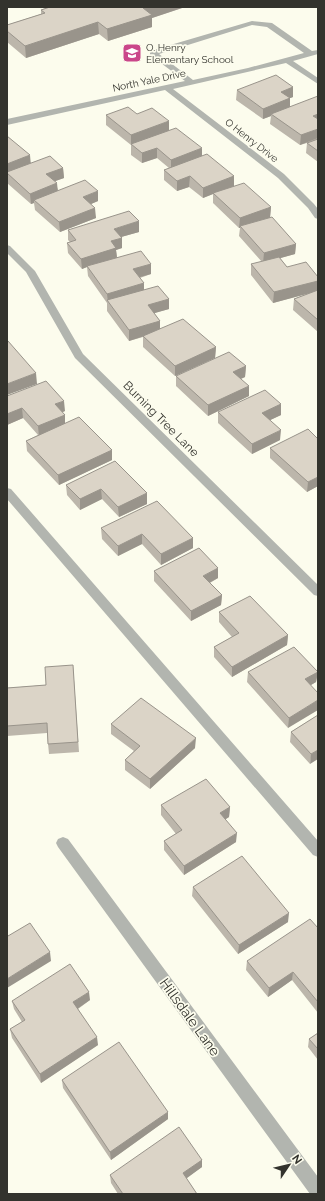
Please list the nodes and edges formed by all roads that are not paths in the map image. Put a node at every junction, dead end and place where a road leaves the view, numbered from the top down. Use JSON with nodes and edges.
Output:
{"nodes":[{"id":1,"x":315,"y":53,"type":"edge"},
{"id":2,"x":286,"y":60,"type":"junction"},
{"id":3,"x":191,"y":82,"type":"junction"},
{"id":4,"x":318,"y":82,"type":"edge"},
{"id":5,"x":167,"y":88,"type":"junction"},
{"id":6,"x":7,"y":122,"type":"edge"},
{"id":7,"x":318,"y":216,"type":"edge"},
{"id":8,"x":7,"y":248,"type":"edge"},
{"id":9,"x":7,"y":492,"type":"edge"},
{"id":10,"x":318,"y":592,"type":"edge"},
{"id":11,"x":63,"y":843,"type":"dead end"},
{"id":12,"x":318,"y":851,"type":"edge"},
{"id":13,"x":318,"y":1192,"type":"edge"}],
"edges":[{"from":1,"to":2,"type":"street","name":"North Yale Drive"},
{"from":1,"to":3,"type":"street"},
{"from":2,"to":3,"type":"street","name":"North Yale Drive"},
{"from":2,"to":4,"type":"street"},
{"from":3,"to":5,"type":"street","name":"North Yale Drive"},
{"from":5,"to":6,"type":"street","name":"North Yale Drive"},
{"from":5,"to":7,"type":"street","name":"O Henry Drive"},
{"from":8,"to":10,"type":"street","name":"Burning Tree Lane"},
{"from":9,"to":12,"type":"street"},
{"from":11,"to":13,"type":"street","name":"Hillsdale Lane"}]}
